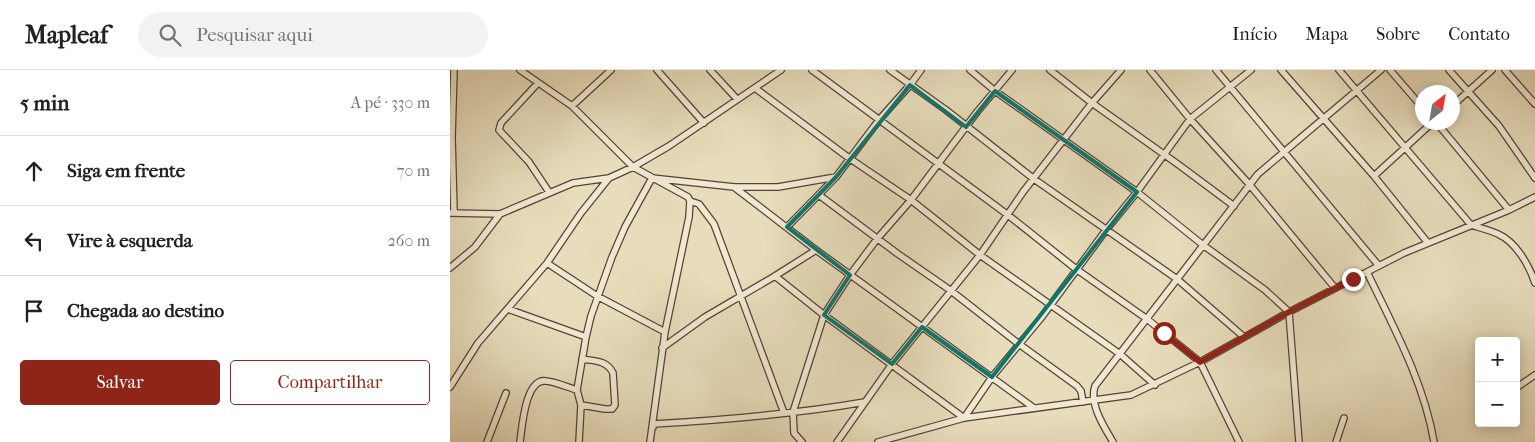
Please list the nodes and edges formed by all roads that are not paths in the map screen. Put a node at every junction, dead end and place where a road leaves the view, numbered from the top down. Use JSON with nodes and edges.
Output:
{"nodes":[{"id":1,"x":454,"y":70,"type":"edge"},
{"id":2,"x":520,"y":70,"type":"edge"},
{"id":3,"x":611,"y":70,"type":"edge"},
{"id":4,"x":657,"y":70,"type":"edge"},
{"id":5,"x":710,"y":70,"type":"edge"},
{"id":6,"x":812,"y":70,"type":"edge"},
{"id":7,"x":890,"y":70,"type":"edge"},
{"id":8,"x":921,"y":70,"type":"edge"},
{"id":9,"x":970,"y":70,"type":"edge"},
{"id":10,"x":1012,"y":70,"type":"edge"},
{"id":11,"x":1050,"y":70,"type":"edge"},
{"id":12,"x":1121,"y":70,"type":"edge"},
{"id":13,"x":1150,"y":70,"type":"edge"},
{"id":14,"x":1216,"y":70,"type":"edge"},
{"id":15,"x":1250,"y":70,"type":"edge"},
{"id":16,"x":1281,"y":70,"type":"edge"},
{"id":17,"x":1339,"y":70,"type":"edge"},
{"id":18,"x":1380,"y":70,"type":"edge"},
{"id":19,"x":1390,"y":70,"type":"edge"},
{"id":20,"x":1449,"y":70,"type":"edge"},
{"id":21,"x":1492,"y":70,"type":"edge"},
{"id":22,"x":1505,"y":70,"type":"edge"},
{"id":23,"x":777,"y":71,"type":"edge"},
{"id":24,"x":529,"y":72,"type":"edge"},
{"id":25,"x":538,"y":83,"type":"junction"},
{"id":26,"x":910,"y":85,"type":"junction"},
{"id":27,"x":1229,"y":86,"type":"junction"},
{"id":28,"x":755,"y":88,"type":"junction"},
{"id":29,"x":1357,"y":89,"type":"junction"},
{"id":30,"x":995,"y":91,"type":"junction"},
{"id":31,"x":1468,"y":92,"type":"junction"},
{"id":32,"x":737,"y":99,"type":"junction"},
{"id":33,"x":1415,"y":99,"type":"edge"},
{"id":34,"x":1460,"y":99,"type":"edge"},
{"id":35,"x":1092,"y":103,"type":"junction"},
{"id":36,"x":1535,"y":104,"type":"edge"},
{"id":37,"x":572,"y":106,"type":"junction"},
{"id":38,"x":1190,"y":119,"type":"junction"},
{"id":39,"x":1323,"y":119,"type":"junction"},
{"id":40,"x":878,"y":120,"type":"junction"},
{"id":41,"x":704,"y":123,"type":"junction"},
{"id":42,"x":966,"y":127,"type":"junction"},
{"id":43,"x":1425,"y":130,"type":"edge"},
{"id":44,"x":1441,"y":130,"type":"edge"},
{"id":45,"x":1064,"y":140,"type":"junction"},
{"id":46,"x":1405,"y":147,"type":"junction"},
{"id":47,"x":1284,"y":152,"type":"junction"},
{"id":48,"x":1164,"y":155,"type":"junction"},
{"id":49,"x":849,"y":158,"type":"junction"},
{"id":50,"x":938,"y":165,"type":"junction"},
{"id":51,"x":633,"y":167,"type":"junction"},
{"id":52,"x":1374,"y":176,"type":"junction"},
{"id":53,"x":836,"y":177,"type":"junction"},
{"id":54,"x":609,"y":178,"type":"junction"},
{"id":55,"x":652,"y":178,"type":"junction"},
{"id":56,"x":1535,"y":178,"type":"edge"},
{"id":57,"x":1034,"y":179,"type":"junction"},
{"id":58,"x":1249,"y":184,"type":"junction"},
{"id":59,"x":734,"y":187,"type":"junction"},
{"id":60,"x":549,"y":192,"type":"junction"},
{"id":61,"x":1137,"y":192,"type":"junction"},
{"id":62,"x":819,"y":195,"type":"junction"},
{"id":63,"x":1535,"y":196,"type":"edge"},
{"id":64,"x":911,"y":200,"type":"junction"},
{"id":65,"x":690,"y":201,"type":"junction"},
{"id":66,"x":1234,"y":206,"type":"junction"},
{"id":67,"x":1509,"y":210,"type":"junction"},
{"id":68,"x":452,"y":212,"type":"edge"},
{"id":69,"x":500,"y":214,"type":"junction"},
{"id":70,"x":1008,"y":215,"type":"junction"},
{"id":71,"x":1471,"y":226,"type":"junction"},
{"id":72,"x":787,"y":227,"type":"junction"},
{"id":73,"x":1106,"y":230,"type":"junction"},
{"id":74,"x":877,"y":239,"type":"junction"},
{"id":75,"x":1428,"y":243,"type":"junction"},
{"id":76,"x":1202,"y":245,"type":"junction"},
{"id":77,"x":816,"y":250,"type":"junction"},
{"id":78,"x":980,"y":255,"type":"junction"},
{"id":79,"x":547,"y":263,"type":"junction"},
{"id":80,"x":1379,"y":266,"type":"junction"},
{"id":81,"x":450,"y":268,"type":"edge"},
{"id":82,"x":1076,"y":269,"type":"junction"},
{"id":83,"x":1367,"y":272,"type":"junction"},
{"id":84,"x":850,"y":274,"type":"junction"},
{"id":85,"x":775,"y":276,"type":"junction"},
{"id":86,"x":1176,"y":279,"type":"junction"},
{"id":87,"x":1535,"y":283,"type":"edge"},
{"id":88,"x":1335,"y":288,"type":"junction"},
{"id":89,"x":950,"y":290,"type":"junction"},
{"id":90,"x":742,"y":295,"type":"junction"},
{"id":91,"x":597,"y":296,"type":"junction"},
{"id":92,"x":1050,"y":306,"type":"junction"},
{"id":93,"x":508,"y":309,"type":"junction"},
{"id":94,"x":1289,"y":312,"type":"junction"},
{"id":95,"x":824,"y":315,"type":"junction"},
{"id":96,"x":1147,"y":319,"type":"junction"},
{"id":97,"x":922,"y":327,"type":"junction"},
{"id":98,"x":665,"y":332,"type":"junction"},
{"id":99,"x":1244,"y":336,"type":"junction"},
{"id":100,"x":586,"y":337,"type":"junction"},
{"id":101,"x":1019,"y":344,"type":"junction"},
{"id":102,"x":662,"y":348,"type":"junction"},
{"id":103,"x":1120,"y":354,"type":"junction"},
{"id":104,"x":582,"y":359,"type":"junction"},
{"id":105,"x":1200,"y":362,"type":"junction"},
{"id":106,"x":892,"y":364,"type":"junction"},
{"id":107,"x":1535,"y":375,"type":"edge"},
{"id":108,"x":992,"y":377,"type":"junction"},
{"id":109,"x":1154,"y":385,"type":"junction"},
{"id":110,"x":1520,"y":385,"type":"edge"},
{"id":111,"x":450,"y":387,"type":"edge"},
{"id":112,"x":577,"y":390,"type":"junction"},
{"id":113,"x":506,"y":393,"type":"dead end"},
{"id":114,"x":1094,"y":400,"type":"junction"},
{"id":115,"x":865,"y":402,"type":"junction"},
{"id":116,"x":1082,"y":402,"type":"junction"},
{"id":117,"x":582,"y":405,"type":"junction"},
{"id":118,"x":1034,"y":408,"type":"junction"},
{"id":119,"x":784,"y":412,"type":"junction"},
{"id":120,"x":793,"y":412,"type":"junction"},
{"id":121,"x":964,"y":418,"type":"junction"},
{"id":122,"x":1344,"y":418,"type":"dead end"},
{"id":123,"x":653,"y":424,"type":"junction"},
{"id":124,"x":487,"y":442,"type":"edge"},
{"id":125,"x":520,"y":442,"type":"edge"},
{"id":126,"x":579,"y":442,"type":"edge"},
{"id":127,"x":652,"y":442,"type":"edge"},
{"id":128,"x":802,"y":442,"type":"edge"},
{"id":129,"x":837,"y":442,"type":"edge"},
{"id":130,"x":878,"y":442,"type":"edge"},
{"id":131,"x":1113,"y":442,"type":"edge"},
{"id":132,"x":1238,"y":442,"type":"edge"},
{"id":133,"x":1299,"y":442,"type":"edge"},
{"id":134,"x":1336,"y":442,"type":"edge"},
{"id":135,"x":1434,"y":442,"type":"edge"}],
"edges":[{"from":1,"to":68,"type":"street"},
{"from":2,"to":24,"type":"street"},
{"from":3,"to":37,"type":"street"},
{"from":4,"to":41,"type":"street"},
{"from":5,"to":32,"type":"street"},
{"from":6,"to":40,"type":"street"},
{"from":7,"to":26,"type":"street"},
{"from":8,"to":26,"type":"street"},
{"from":9,"to":30,"type":"street"},
{"from":10,"to":30,"type":"street"},
{"from":11,"to":35,"type":"street"},
{"from":12,"to":35,"type":"street"},
{"from":13,"to":38,"type":"street"},
{"from":14,"to":27,"type":"street"},
{"from":15,"to":27,"type":"street"},
{"from":16,"to":39,"type":"street"},
{"from":17,"to":29,"type":"street"},
{"from":18,"to":29,"type":"street"},
{"from":19,"to":33,"type":"street"},
{"from":20,"to":31,"type":"street"},
{"from":21,"to":31,"type":"street"},
{"from":22,"to":36,"type":"street"},
{"from":23,"to":28,"type":"street"},
{"from":24,"to":25,"type":"street"},
{"from":25,"to":37,"type":"street"},
{"from":25,"to":60,"type":"street"},
{"from":26,"to":40,"type":"street"},
{"from":26,"to":42,"type":"street"},
{"from":27,"to":38,"type":"street"},
{"from":27,"to":47,"type":"street"},
{"from":28,"to":32,"type":"street"},
{"from":28,"to":49,"type":"street"},
{"from":29,"to":39,"type":"street"},
{"from":29,"to":46,"type":"street"},
{"from":30,"to":42,"type":"street"},
{"from":30,"to":45,"type":"street"},
{"from":31,"to":34,"type":"street"},
{"from":31,"to":56,"type":"street"},
{"from":32,"to":41,"type":"street"},
{"from":35,"to":45,"type":"street"},
{"from":35,"to":48,"type":"street"},
{"from":37,"to":51,"type":"street"},
{"from":38,"to":48,"type":"street"},
{"from":38,"to":58,"type":"street"},
{"from":39,"to":47,"type":"street"},
{"from":39,"to":52,"type":"street"},
{"from":40,"to":49,"type":"street"},
{"from":40,"to":50,"type":"street"},
{"from":41,"to":51,"type":"street"},
{"from":42,"to":50,"type":"street"},
{"from":42,"to":57,"type":"street"},
{"from":43,"to":46,"type":"street"},
{"from":44,"to":67,"type":"street"},
{"from":45,"to":57,"type":"street"},
{"from":45,"to":61,"type":"street"},
{"from":46,"to":52,"type":"street"},
{"from":46,"to":71,"type":"street"},
{"from":47,"to":58,"type":"street"},
{"from":47,"to":80,"type":"street"},
{"from":48,"to":61,"type":"street"},
{"from":48,"to":66,"type":"street"},
{"from":49,"to":53,"type":"street"},
{"from":49,"to":64,"type":"street"},
{"from":50,"to":64,"type":"street"},
{"from":50,"to":70,"type":"street"},
{"from":51,"to":54,"type":"street"},
{"from":51,"to":55,"type":"street"},
{"from":52,"to":75,"type":"street"},
{"from":53,"to":59,"type":"street"},
{"from":53,"to":62,"type":"street"},
{"from":54,"to":60,"type":"street"},
{"from":54,"to":79,"type":"street"},
{"from":55,"to":59,"type":"street"},
{"from":55,"to":65,"type":"street"},
{"from":55,"to":91,"type":"street"},
{"from":57,"to":70,"type":"street"},
{"from":57,"to":73,"type":"street"},
{"from":58,"to":66,"type":"street"},
{"from":58,"to":88,"type":"street"},
{"from":59,"to":72,"type":"street"},
{"from":60,"to":69,"type":"street"},
{"from":61,"to":73,"type":"street"},
{"from":61,"to":76,"type":"street"},
{"from":62,"to":72,"type":"street"},
{"from":62,"to":74,"type":"street"},
{"from":63,"to":67,"type":"street"},
{"from":64,"to":74,"type":"street"},
{"from":64,"to":78,"type":"street"},
{"from":65,"to":90,"type":"street"},
{"from":65,"to":98,"type":"street"},
{"from":66,"to":76,"type":"street"},
{"from":67,"to":71,"type":"street"},
{"from":68,"to":69,"type":"street"},
{"from":69,"to":81,"type":"street"},
{"from":70,"to":78,"type":"street"},
{"from":70,"to":82,"type":"street"},
{"from":71,"to":75,"type":"street"},
{"from":71,"to":87,"type":"street"},
{"from":72,"to":77,"type":"street"},
{"from":73,"to":82,"type":"street"},
{"from":73,"to":86,"type":"street"},
{"from":74,"to":84,"type":"street"},
{"from":74,"to":89,"type":"street"},
{"from":75,"to":80,"type":"street"},
{"from":76,"to":86,"type":"street"},
{"from":76,"to":94,"type":"street"},
{"from":77,"to":84,"type":"street"},
{"from":77,"to":85,"type":"street"},
{"from":78,"to":89,"type":"street"},
{"from":78,"to":92,"type":"street"},
{"from":79,"to":91,"type":"street"},
{"from":79,"to":93,"type":"street"},
{"from":80,"to":83,"type":"street"},
{"from":82,"to":92,"type":"street"},
{"from":82,"to":96,"type":"street"},
{"from":83,"to":88,"type":"street"},
{"from":83,"to":135,"type":"street"},
{"from":84,"to":95,"type":"street"},
{"from":84,"to":97,"type":"street"},
{"from":85,"to":90,"type":"street"},
{"from":85,"to":95,"type":"street"},
{"from":86,"to":96,"type":"street"},
{"from":86,"to":99,"type":"street"},
{"from":88,"to":94,"type":"street"},
{"from":89,"to":97,"type":"street"},
{"from":89,"to":101,"type":"street"},
{"from":90,"to":102,"type":"street"},
{"from":90,"to":119,"type":"street"},
{"from":91,"to":98,"type":"street"},
{"from":91,"to":100,"type":"street"},
{"from":92,"to":101,"type":"street"},
{"from":92,"to":103,"type":"street"},
{"from":93,"to":100,"type":"street"},
{"from":93,"to":111,"type":"street"},
{"from":94,"to":99,"type":"street"},
{"from":94,"to":133,"type":"street"},
{"from":95,"to":106,"type":"street"},
{"from":95,"to":120,"type":"street"},
{"from":96,"to":103,"type":"street"},
{"from":96,"to":105,"type":"street"},
{"from":97,"to":106,"type":"street"},
{"from":97,"to":108,"type":"street"},
{"from":98,"to":102,"type":"street"},
{"from":99,"to":105,"type":"street"},
{"from":100,"to":104,"type":"street"},
{"from":101,"to":108,"type":"street"},
{"from":101,"to":116,"type":"street"},
{"from":102,"to":123,"type":"street"},
{"from":103,"to":109,"type":"street"},
{"from":103,"to":114,"type":"street"},
{"from":104,"to":112,"type":"street"},
{"from":104,"to":117,"type":"street"},
{"from":105,"to":109,"type":"street"},
{"from":105,"to":132,"type":"street"},
{"from":106,"to":115,"type":"street"},
{"from":106,"to":121,"type":"street"},
{"from":107,"to":110,"type":"street"},
{"from":108,"to":118,"type":"street"},
{"from":108,"to":121,"type":"street"},
{"from":109,"to":114,"type":"street"},
{"from":112,"to":117,"type":"street"},
{"from":112,"to":125,"type":"street"},
{"from":113,"to":124,"type":"street"},
{"from":114,"to":116,"type":"street"},
{"from":114,"to":131,"type":"street"},
{"from":115,"to":120,"type":"street"},
{"from":115,"to":129,"type":"street"},
{"from":116,"to":118,"type":"street"},
{"from":117,"to":126,"type":"street"},
{"from":118,"to":121,"type":"street"},
{"from":119,"to":120,"type":"street"},
{"from":119,"to":123,"type":"street"},
{"from":120,"to":128,"type":"street"},
{"from":121,"to":130,"type":"street"},
{"from":122,"to":134,"type":"street"},
{"from":123,"to":127,"type":"street"}]}
